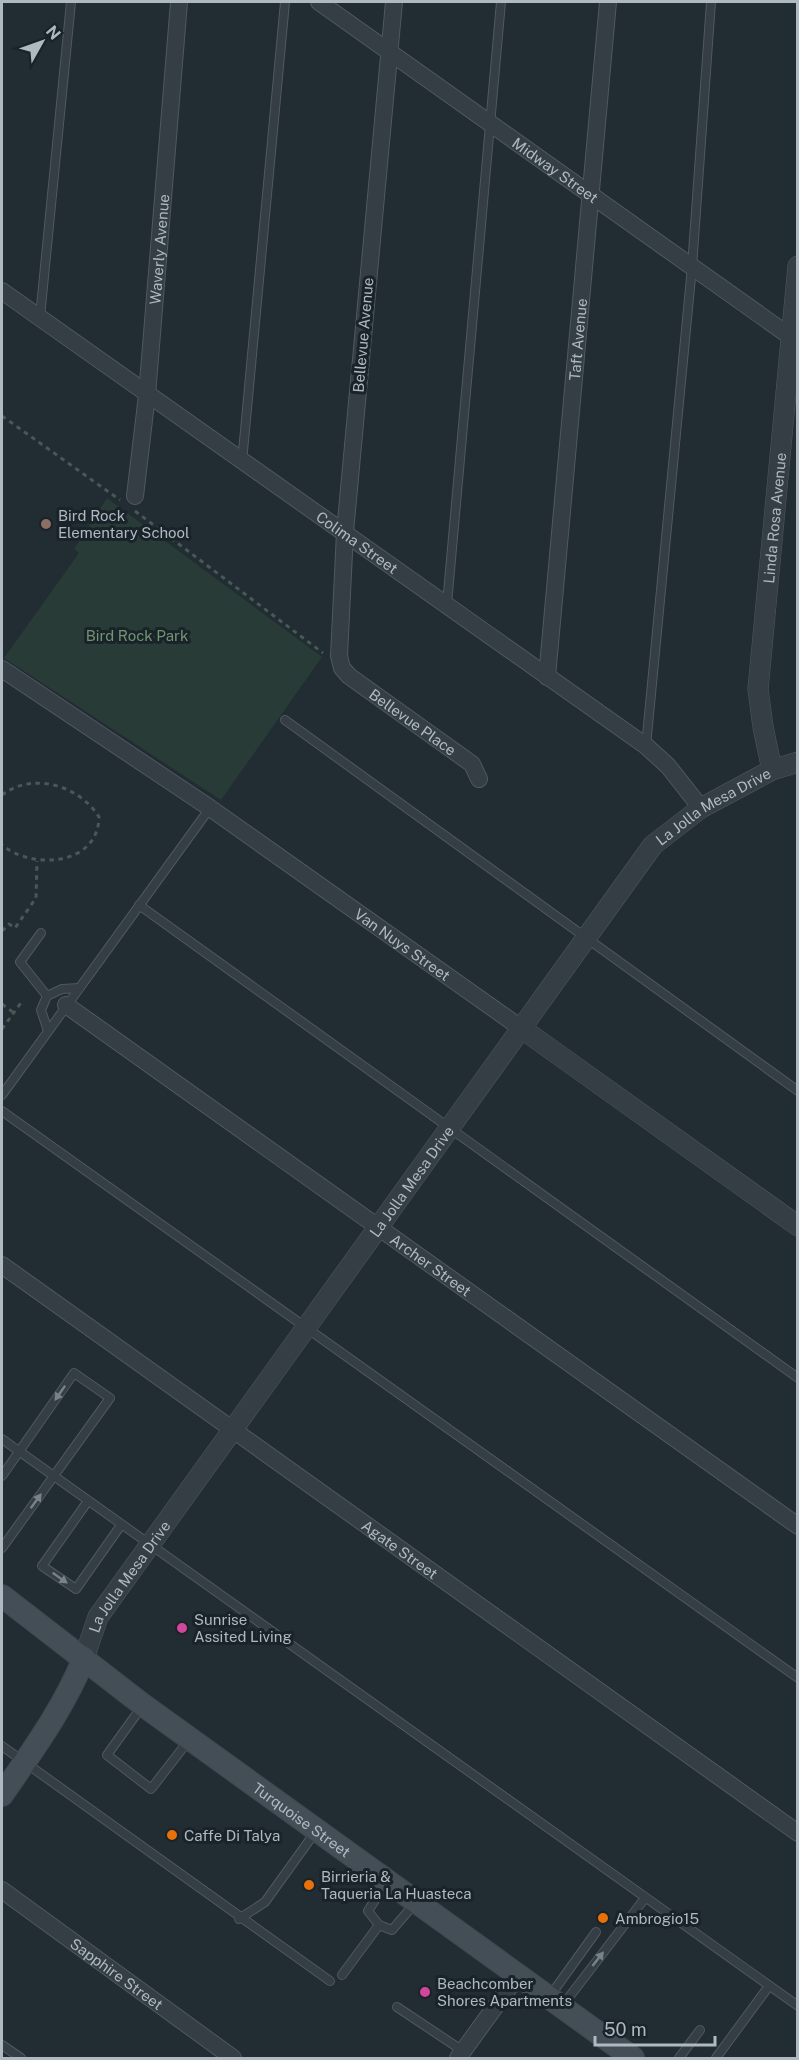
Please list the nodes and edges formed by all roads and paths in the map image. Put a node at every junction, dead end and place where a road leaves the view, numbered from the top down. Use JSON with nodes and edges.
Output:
{"nodes":[{"id":1,"x":70,"y":2,"type":"edge"},
{"id":2,"x":179,"y":2,"type":"edge"},
{"id":3,"x":285,"y":2,"type":"edge"},
{"id":4,"x":319,"y":2,"type":"edge"},
{"id":5,"x":394,"y":2,"type":"edge"},
{"id":6,"x":501,"y":2,"type":"edge"},
{"id":7,"x":608,"y":2,"type":"edge"},
{"id":8,"x":711,"y":2,"type":"edge"},
{"id":9,"x":389,"y":52,"type":"junction"},
{"id":10,"x":490,"y":124,"type":"junction"},
{"id":11,"x":590,"y":196,"type":"junction"},
{"id":12,"x":798,"y":266,"type":"edge"},
{"id":13,"x":692,"y":267,"type":"junction"},
{"id":14,"x":2,"y":291,"type":"edge"},
{"id":15,"x":39,"y":318,"type":"junction"},
{"id":16,"x":791,"y":338,"type":"junction"},
{"id":17,"x":147,"y":395,"type":"junction"},
{"id":18,"x":2,"y":416,"type":"edge"},
{"id":19,"x":242,"y":462,"type":"junction"},
{"id":20,"x":135,"y":496,"type":"dead end"},
{"id":21,"x":345,"y":532,"type":"junction"},
{"id":22,"x":447,"y":605,"type":"junction"},
{"id":23,"x":342,"y":668,"type":"junction"},
{"id":24,"x":2,"y":669,"type":"edge"},
{"id":25,"x":547,"y":677,"type":"junction"},
{"id":26,"x":285,"y":720,"type":"dead end"},
{"id":27,"x":646,"y":746,"type":"junction"},
{"id":28,"x":798,"y":762,"type":"edge"},
{"id":29,"x":772,"y":770,"type":"junction"},
{"id":30,"x":479,"y":779,"type":"dead end"},
{"id":31,"x":2,"y":795,"type":"edge"},
{"id":32,"x":210,"y":808,"type":"junction"},
{"id":33,"x":701,"y":808,"type":"junction"},
{"id":34,"x":2,"y":845,"type":"edge"},
{"id":35,"x":38,"y":861,"type":"junction"},
{"id":36,"x":140,"y":905,"type":"junction"},
{"id":37,"x":2,"y":931,"type":"edge"},
{"id":38,"x":42,"y":933,"type":"dead end"},
{"id":39,"x":585,"y":936,"type":"junction"},
{"id":40,"x":79,"y":988,"type":"junction"},
{"id":41,"x":47,"y":996,"type":"junction"},
{"id":42,"x":22,"y":1000,"type":"dead end"},
{"id":43,"x":2,"y":1004,"type":"edge"},
{"id":44,"x":66,"y":1005,"type":"junction"},
{"id":45,"x":14,"y":1013,"type":"junction"},
{"id":46,"x":521,"y":1028,"type":"junction"},
{"id":47,"x":2,"y":1029,"type":"edge"},
{"id":48,"x":48,"y":1031,"type":"junction"},
{"id":49,"x":798,"y":1091,"type":"edge"},
{"id":50,"x":2,"y":1095,"type":"edge"},
{"id":51,"x":2,"y":1111,"type":"edge"},
{"id":52,"x":448,"y":1126,"type":"junction"},
{"id":53,"x":798,"y":1226,"type":"edge"},
{"id":54,"x":378,"y":1227,"type":"junction"},
{"id":55,"x":2,"y":1265,"type":"edge"},
{"id":56,"x":305,"y":1327,"type":"junction"},
{"id":57,"x":798,"y":1378,"type":"edge"},
{"id":58,"x":231,"y":1429,"type":"junction"},
{"id":59,"x":2,"y":1439,"type":"edge"},
{"id":60,"x":19,"y":1452,"type":"junction"},
{"id":61,"x":2,"y":1476,"type":"edge"},
{"id":62,"x":54,"y":1476,"type":"junction"},
{"id":63,"x":88,"y":1501,"type":"junction"},
{"id":64,"x":122,"y":1525,"type":"junction"},
{"id":65,"x":798,"y":1526,"type":"edge"},
{"id":66,"x":149,"y":1545,"type":"junction"},
{"id":67,"x":2,"y":1548,"type":"edge"},
{"id":68,"x":2,"y":1596,"type":"edge"},
{"id":69,"x":84,"y":1658,"type":"junction"},
{"id":70,"x":798,"y":1678,"type":"edge"},
{"id":71,"x":143,"y":1705,"type":"junction"},
{"id":72,"x":189,"y":1739,"type":"junction"},
{"id":73,"x":2,"y":1746,"type":"edge"},
{"id":74,"x":24,"y":1762,"type":"junction"},
{"id":75,"x":2,"y":1795,"type":"edge"},
{"id":76,"x":316,"y":1831,"type":"junction"},
{"id":77,"x":798,"y":1833,"type":"edge"},
{"id":78,"x":387,"y":1881,"type":"junction"},
{"id":79,"x":2,"y":1890,"type":"edge"},
{"id":80,"x":645,"y":1898,"type":"junction"},
{"id":81,"x":416,"y":1901,"type":"junction"},
{"id":82,"x":239,"y":1919,"type":"junction"},
{"id":83,"x":379,"y":1925,"type":"junction"},
{"id":84,"x":596,"y":1932,"type":"dead end"},
{"id":85,"x":342,"y":1975,"type":"dead end"},
{"id":86,"x":519,"y":1975,"type":"junction"},
{"id":87,"x":330,"y":1981,"type":"dead end"},
{"id":88,"x":769,"y":1986,"type":"junction"},
{"id":89,"x":556,"y":2001,"type":"junction"},
{"id":90,"x":798,"y":2006,"type":"edge"},
{"id":91,"x":397,"y":2007,"type":"dead end"},
{"id":92,"x":700,"y":2030,"type":"dead end"},
{"id":93,"x":2,"y":2045,"type":"edge"},
{"id":94,"x":460,"y":2055,"type":"edge"},
{"id":95,"x":21,"y":2058,"type":"edge"},
{"id":96,"x":233,"y":2058,"type":"edge"},
{"id":97,"x":633,"y":2058,"type":"edge"},
{"id":98,"x":680,"y":2058,"type":"edge"},
{"id":99,"x":716,"y":2058,"type":"edge"}],
"edges":[{"from":1,"to":15,"type":"lane"},
{"from":2,"to":17,"type":"street","name":"Waverly Avenue"},
{"from":3,"to":19,"type":"lane"},
{"from":4,"to":9,"type":"street","name":"Midway Street"},
{"from":5,"to":9,"type":"street","name":"Bellevue Avenue"},
{"from":6,"to":10,"type":"lane"},
{"from":7,"to":11,"type":"street","name":"Taft Avenue"},
{"from":8,"to":13,"type":"lane"},
{"from":9,"to":10,"type":"street","name":"Midway Street"},
{"from":9,"to":21,"type":"street","name":"Bellevue Avenue"},
{"from":10,"to":11,"type":"street","name":"Midway Street"},
{"from":10,"to":22,"type":"lane"},
{"from":11,"to":13,"type":"street","name":"Midway Street"},
{"from":11,"to":25,"type":"street","name":"Taft Avenue"},
{"from":12,"to":16,"type":"street","name":"Linda Rosa Avenue"},
{"from":13,"to":16,"type":"street","name":"Midway Street"},
{"from":13,"to":27,"type":"lane"},
{"from":14,"to":15,"type":"street","name":"Colima Street"},
{"from":15,"to":17,"type":"street","name":"Colima Street"},
{"from":16,"to":29,"type":"street","name":"Linda Rosa Avenue"},
{"from":17,"to":19,"type":"street","name":"Colima Street"},
{"from":17,"to":20,"type":"street","name":"Waverly Avenue"},
{"from":18,"to":23,"type":"path"},
{"from":19,"to":21,"type":"street","name":"Colima Street"},
{"from":21,"to":22,"type":"street","name":"Colima Street"},
{"from":21,"to":23,"type":"street","name":"Bellevue Avenue"},
{"from":22,"to":25,"type":"street","name":"Colima Street"},
{"from":23,"to":30,"type":"street","name":"Bellevue Place"},
{"from":24,"to":32,"type":"street","name":"Van Nuys Street"},
{"from":25,"to":27,"type":"street","name":"Colima Street"},
{"from":26,"to":39,"type":"lane"},
{"from":27,"to":33,"type":"street","name":"Colima Street"},
{"from":28,"to":29,"type":"street","name":"La Jolla Mesa Drive"},
{"from":29,"to":33,"type":"street","name":"La Jolla Mesa Drive"},
{"from":31,"to":35,"type":"path"},
{"from":32,"to":36,"type":"lane"},
{"from":32,"to":46,"type":"street","name":"Van Nuys Street"},
{"from":33,"to":39,"type":"street","name":"La Jolla Mesa Drive"},
{"from":34,"to":35,"type":"path"},
{"from":35,"to":37,"type":"path"},
{"from":36,"to":40,"type":"lane"},
{"from":36,"to":52,"type":"lane"},
{"from":38,"to":41,"type":"lane"},
{"from":39,"to":46,"type":"street","name":"La Jolla Mesa Drive"},
{"from":39,"to":49,"type":"lane"},
{"from":40,"to":41,"type":"lane"},
{"from":40,"to":44,"type":"lane"},
{"from":41,"to":48,"type":"lane"},
{"from":42,"to":45,"type":"path"},
{"from":43,"to":45,"type":"path"},
{"from":44,"to":48,"type":"lane"},
{"from":44,"to":54,"type":"street","name":"Archer Street"},
{"from":45,"to":47,"type":"path"},
{"from":46,"to":52,"type":"street","name":"La Jolla Mesa Drive"},
{"from":46,"to":53,"type":"street","name":"Van Nuys Street"},
{"from":48,"to":50,"type":"lane"},
{"from":51,"to":56,"type":"lane"},
{"from":52,"to":54,"type":"street","name":"La Jolla Mesa Drive"},
{"from":52,"to":57,"type":"lane"},
{"from":54,"to":56,"type":"street","name":"La Jolla Mesa Drive"},
{"from":54,"to":65,"type":"street","name":"Archer Street"},
{"from":55,"to":58,"type":"street","name":"Agate Street"},
{"from":56,"to":58,"type":"street","name":"La Jolla Mesa Drive"},
{"from":56,"to":70,"type":"lane"},
{"from":58,"to":66,"type":"street","name":"La Jolla Mesa Drive"},
{"from":58,"to":77,"type":"street","name":"Agate Street"},
{"from":59,"to":60,"type":"lane"},
{"from":60,"to":61,"type":"lane"},
{"from":60,"to":62,"type":"lane"},
{"from":62,"to":60,"type":"lane","one_way":true},
{"from":62,"to":63,"type":"lane"},
{"from":67,"to":62,"type":"lane","one_way":true},
{"from":63,"to":64,"type":"lane"},
{"from":63,"to":64,"type":"lane","one_way":true},
{"from":64,"to":66,"type":"lane"},
{"from":66,"to":69,"type":"street","name":"La Jolla Mesa Drive"},
{"from":66,"to":80,"type":"lane"},
{"from":68,"to":69,"type":"main road","name":"Turquoise Street"},
{"from":69,"to":71,"type":"main road","name":"Turquoise Street"},
{"from":69,"to":74,"type":"main road"},
{"from":71,"to":72,"type":"main road","name":"Turquoise Street"},
{"from":71,"to":72,"type":"lane"},
{"from":72,"to":76,"type":"main road","name":"Turquoise Street"},
{"from":73,"to":74,"type":"lane"},
{"from":74,"to":75,"type":"main road"},
{"from":74,"to":82,"type":"lane"},
{"from":76,"to":78,"type":"main road","name":"Turquoise Street"},
{"from":76,"to":82,"type":"lane"},
{"from":78,"to":81,"type":"main road","name":"Turquoise Street"},
{"from":78,"to":83,"type":"lane"},
{"from":79,"to":96,"type":"street","name":"Sapphire Street"},
{"from":80,"to":88,"type":"lane"},
{"from":89,"to":80,"type":"lane","one_way":true},
{"from":81,"to":83,"type":"lane"},
{"from":81,"to":86,"type":"main road","name":"Turquoise Street"},
{"from":82,"to":87,"type":"lane"},
{"from":83,"to":85,"type":"lane"},
{"from":84,"to":89,"type":"lane"},
{"from":86,"to":89,"type":"main road","name":"Turquoise Street"},
{"from":86,"to":94,"type":"street"},
{"from":88,"to":90,"type":"lane"},
{"from":88,"to":99,"type":"lane"},
{"from":89,"to":97,"type":"main road","name":"Turquoise Street"},
{"from":91,"to":94,"type":"lane"},
{"from":92,"to":98,"type":"lane"},
{"from":93,"to":95,"type":"lane"}]}
